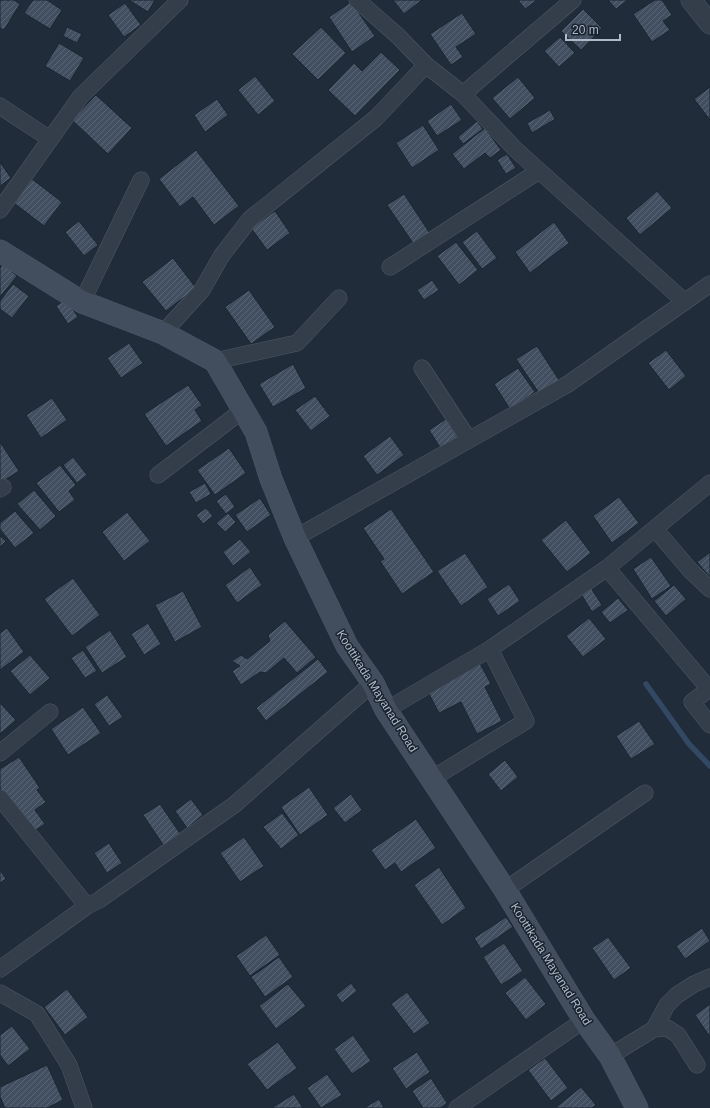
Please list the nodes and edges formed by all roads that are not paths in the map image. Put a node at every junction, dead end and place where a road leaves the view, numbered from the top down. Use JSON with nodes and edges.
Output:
{"nodes":[{"id":1,"x":180,"y":0,"type":"edge"},
{"id":2,"x":357,"y":0,"type":"edge"},
{"id":3,"x":573,"y":0,"type":"edge"},
{"id":4,"x":691,"y":0,"type":"edge"},
{"id":5,"x":710,"y":24,"type":"edge"},
{"id":6,"x":426,"y":65,"type":"junction"},
{"id":7,"x":463,"y":94,"type":"junction"},
{"id":8,"x":0,"y":106,"type":"edge"},
{"id":9,"x":50,"y":138,"type":"junction"},
{"id":10,"x":539,"y":171,"type":"junction"},
{"id":11,"x":141,"y":180,"type":"dead end"},
{"id":12,"x":0,"y":210,"type":"edge"},
{"id":13,"x":0,"y":251,"type":"edge"},
{"id":14,"x":390,"y":267,"type":"dead end"},
{"id":15,"x":710,"y":284,"type":"edge"},
{"id":16,"x":339,"y":298,"type":"dead end"},
{"id":17,"x":82,"y":302,"type":"junction"},
{"id":18,"x":685,"y":302,"type":"junction"},
{"id":19,"x":163,"y":333,"type":"junction"},
{"id":20,"x":215,"y":361,"type":"junction"},
{"id":21,"x":422,"y":368,"type":"dead end"},
{"id":22,"x":243,"y":410,"type":"junction"},
{"id":23,"x":469,"y":440,"type":"junction"},
{"id":24,"x":158,"y":475,"type":"dead end"},
{"id":25,"x":710,"y":483,"type":"edge"},
{"id":26,"x":655,"y":529,"type":"junction"},
{"id":27,"x":295,"y":538,"type":"junction"},
{"id":28,"x":607,"y":568,"type":"junction"},
{"id":29,"x":710,"y":589,"type":"edge"},
{"id":30,"x":490,"y":649,"type":"junction"},
{"id":31,"x":373,"y":683,"type":"junction"},
{"id":32,"x":709,"y":689,"type":"edge"},
{"id":33,"x":386,"y":710,"type":"junction"},
{"id":34,"x":50,"y":712,"type":"dead end"},
{"id":35,"x":710,"y":725,"type":"edge"},
{"id":36,"x":0,"y":753,"type":"edge"},
{"id":37,"x":433,"y":778,"type":"junction"},
{"id":38,"x":645,"y":793,"type":"dead end"},
{"id":39,"x":0,"y":798,"type":"edge"},
{"id":40,"x":505,"y":890,"type":"junction"},
{"id":41,"x":87,"y":906,"type":"junction"},
{"id":42,"x":0,"y":969,"type":"edge"},
{"id":43,"x":710,"y":977,"type":"edge"},
{"id":44,"x":0,"y":993,"type":"edge"},
{"id":45,"x":584,"y":1020,"type":"junction"},
{"id":46,"x":654,"y":1029,"type":"junction"},
{"id":47,"x":610,"y":1056,"type":"junction"},
{"id":48,"x":697,"y":1065,"type":"dead end"},
{"id":49,"x":84,"y":1108,"type":"edge"},
{"id":50,"x":456,"y":1108,"type":"edge"},
{"id":51,"x":637,"y":1108,"type":"edge"}],
"edges":[{"from":1,"to":9,"type":"street"},
{"from":2,"to":6,"type":"street"},
{"from":3,"to":7,"type":"street"},
{"from":4,"to":5,"type":"street"},
{"from":6,"to":7,"type":"street"},
{"from":6,"to":19,"type":"street"},
{"from":7,"to":10,"type":"street"},
{"from":8,"to":9,"type":"street"},
{"from":9,"to":12,"type":"street"},
{"from":10,"to":14,"type":"street"},
{"from":10,"to":18,"type":"street"},
{"from":11,"to":17,"type":"street"},
{"from":13,"to":17,"type":"main road"},
{"from":15,"to":18,"type":"street"},
{"from":16,"to":20,"type":"street"},
{"from":17,"to":19,"type":"main road"},
{"from":18,"to":23,"type":"street"},
{"from":19,"to":20,"type":"main road"},
{"from":20,"to":22,"type":"main road","name":"Koottikada Mayanad Road"},
{"from":21,"to":23,"type":"street"},
{"from":22,"to":24,"type":"street"},
{"from":22,"to":27,"type":"main road","name":"Koottikada Mayanad Road"},
{"from":23,"to":27,"type":"street"},
{"from":25,"to":26,"type":"street"},
{"from":26,"to":28,"type":"street"},
{"from":26,"to":29,"type":"street"},
{"from":27,"to":31,"type":"main road","name":"Koottikada Mayanad Road"},
{"from":28,"to":30,"type":"street"},
{"from":28,"to":32,"type":"street"},
{"from":30,"to":33,"type":"street"},
{"from":30,"to":37,"type":"street"},
{"from":31,"to":33,"type":"main road","name":"Koottikada Mayanad Road"},
{"from":31,"to":41,"type":"street"},
{"from":32,"to":35,"type":"street"},
{"from":33,"to":37,"type":"main road","name":"Koottikada Mayanad Road"},
{"from":34,"to":36,"type":"street"},
{"from":37,"to":40,"type":"main road","name":"Koottikada Mayanad Road"},
{"from":38,"to":40,"type":"street"},
{"from":39,"to":41,"type":"street"},
{"from":40,"to":45,"type":"main road","name":"Koottikada Mayanad Road"},
{"from":41,"to":42,"type":"street"},
{"from":43,"to":46,"type":"street"},
{"from":44,"to":49,"type":"street"},
{"from":45,"to":47,"type":"main road","name":"Koottikada Mayanad Road"},
{"from":45,"to":50,"type":"street"},
{"from":46,"to":47,"type":"street"},
{"from":46,"to":48,"type":"street"},
{"from":47,"to":51,"type":"main road","name":"Koottikada Mayanad Road"}]}
